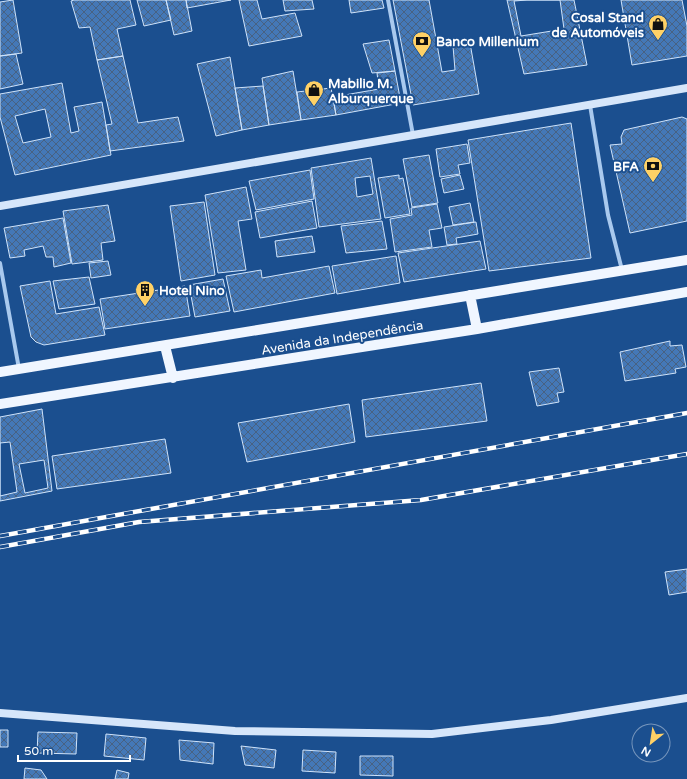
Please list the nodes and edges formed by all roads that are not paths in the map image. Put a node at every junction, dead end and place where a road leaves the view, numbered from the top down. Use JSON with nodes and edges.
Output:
{"nodes":[{"id":1,"x":388,"y":0,"type":"edge"},
{"id":2,"x":687,"y":88,"type":"edge"},
{"id":3,"x":590,"y":105,"type":"junction"},
{"id":4,"x":413,"y":135,"type":"junction"},
{"id":5,"x":0,"y":206,"type":"edge"},
{"id":6,"x":687,"y":260,"type":"edge"},
{"id":7,"x":0,"y":263,"type":"edge"},
{"id":8,"x":622,"y":271,"type":"junction"},
{"id":9,"x":687,"y":292,"type":"edge"},
{"id":10,"x":470,"y":295,"type":"junction"},
{"id":11,"x":477,"y":329,"type":"junction"},
{"id":12,"x":165,"y":346,"type":"junction"},
{"id":13,"x":19,"y":369,"type":"junction"},
{"id":14,"x":0,"y":372,"type":"edge"},
{"id":15,"x":172,"y":378,"type":"junction"},
{"id":16,"x":0,"y":404,"type":"edge"},
{"id":17,"x":687,"y":698,"type":"edge"},
{"id":18,"x":0,"y":713,"type":"edge"}],
"edges":[{"from":1,"to":4,"type":"street"},
{"from":2,"to":3,"type":"main road"},
{"from":3,"to":4,"type":"main road"},
{"from":3,"to":8,"type":"street"},
{"from":4,"to":5,"type":"main road"},
{"from":6,"to":8,"type":"main road","name":"Avenida da Independência"},
{"from":7,"to":13,"type":"street"},
{"from":8,"to":10,"type":"main road","name":"Avenida da Independência"},
{"from":9,"to":11,"type":"main road","name":"Avenida da Independência"},
{"from":10,"to":11,"type":"main road"},
{"from":10,"to":12,"type":"main road","name":"Avenida da Independência"},
{"from":11,"to":15,"type":"main road","name":"Avenida da Independência"},
{"from":12,"to":13,"type":"main road","name":"Avenida da Independência"},
{"from":12,"to":15,"type":"main road"},
{"from":13,"to":14,"type":"main road","name":"Avenida da Independência"},
{"from":15,"to":16,"type":"main road","name":"Avenida da Independência"},
{"from":17,"to":18,"type":"main road"}]}
